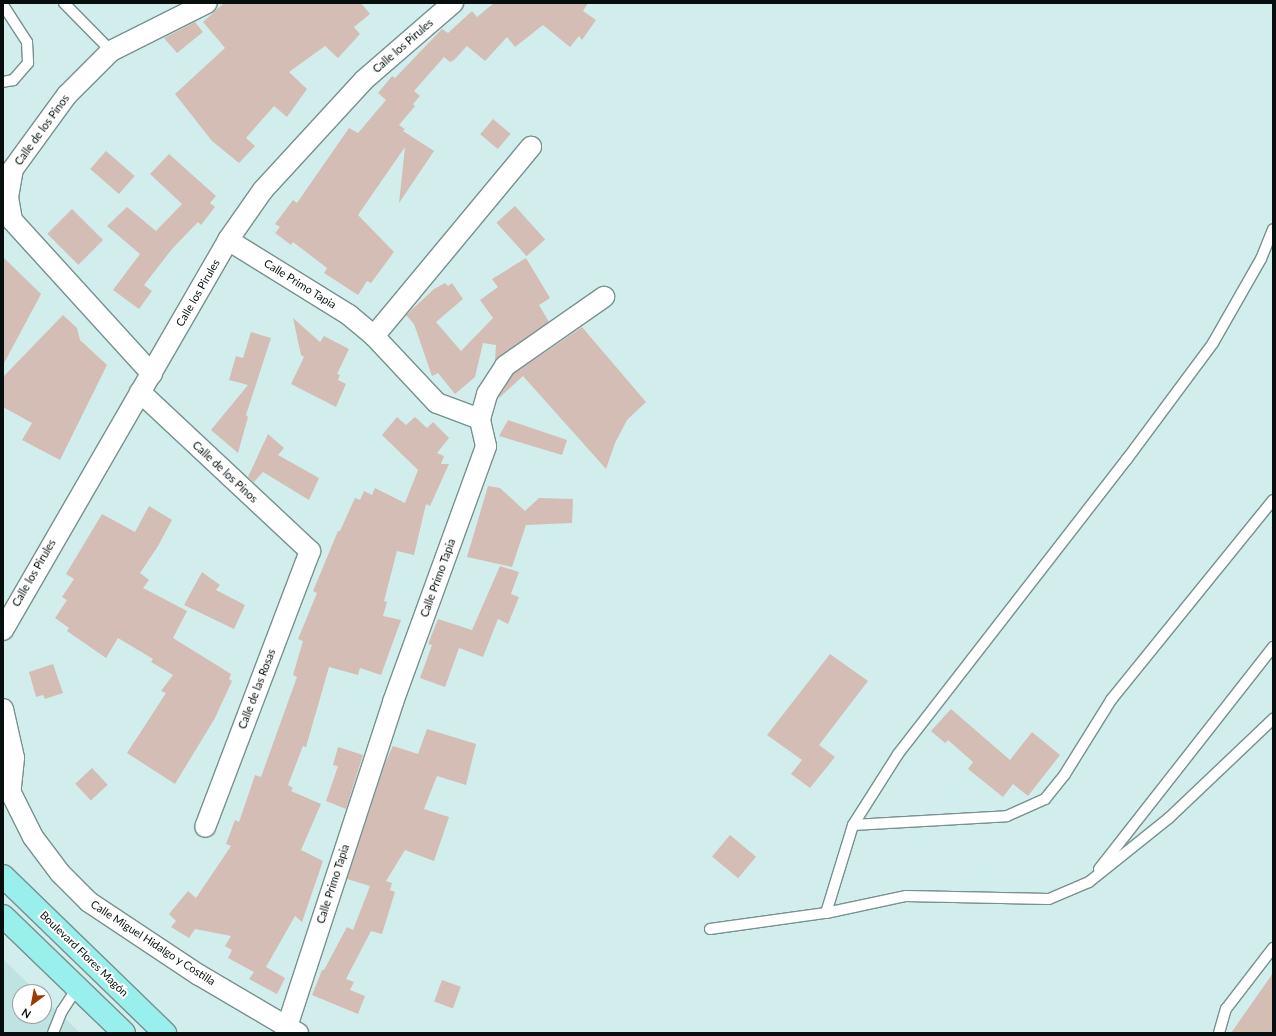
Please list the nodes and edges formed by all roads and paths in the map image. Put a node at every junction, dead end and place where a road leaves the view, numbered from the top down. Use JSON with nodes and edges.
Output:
{"nodes":[{"id":1,"x":64,"y":3,"type":"edge"},
{"id":2,"x":207,"y":3,"type":"edge"},
{"id":3,"x":453,"y":3,"type":"edge"},
{"id":4,"x":3,"y":5,"type":"edge"},
{"id":5,"x":111,"y":52,"type":"junction"},
{"id":6,"x":3,"y":82,"type":"edge"},
{"id":7,"x":531,"y":147,"type":"dead end"},
{"id":8,"x":1273,"y":229,"type":"edge"},
{"id":9,"x":228,"y":240,"type":"junction"},
{"id":10,"x":604,"y":297,"type":"dead end"},
{"id":11,"x":374,"y":336,"type":"junction"},
{"id":12,"x":152,"y":374,"type":"junction"},
{"id":13,"x":140,"y":392,"type":"junction"},
{"id":14,"x":480,"y":420,"type":"junction"},
{"id":15,"x":1273,"y":500,"type":"edge"},
{"id":16,"x":310,"y":551,"type":"joint"},
{"id":17,"x":3,"y":630,"type":"edge"},
{"id":18,"x":1273,"y":647,"type":"edge"},
{"id":19,"x":3,"y":709,"type":"edge"},
{"id":20,"x":1273,"y":719,"type":"edge"},
{"id":21,"x":7,"y":783,"type":"edge"},
{"id":22,"x":853,"y":825,"type":"junction"},
{"id":23,"x":205,"y":827,"type":"dead end"},
{"id":24,"x":3,"y":876,"type":"edge"},
{"id":25,"x":1089,"y":882,"type":"junction"},
{"id":26,"x":826,"y":913,"type":"junction"},
{"id":27,"x":3,"y":916,"type":"edge"},
{"id":28,"x":710,"y":929,"type":"dead end"},
{"id":29,"x":1273,"y":948,"type":"edge"},
{"id":30,"x":77,"y":988,"type":"junction"},
{"id":31,"x":290,"y":1030,"type":"edge"},
{"id":32,"x":52,"y":1033,"type":"edge"},
{"id":33,"x":124,"y":1033,"type":"edge"},
{"id":34,"x":165,"y":1033,"type":"edge"},
{"id":35,"x":1218,"y":1033,"type":"edge"}],
"edges":[{"from":1,"to":5,"type":"lane"},
{"from":2,"to":5,"type":"street","name":"Calle de los Pinos"},
{"from":3,"to":9,"type":"street","name":"Calle los Pirules"},
{"from":4,"to":6,"type":"lane"},
{"from":5,"to":12,"type":"street","name":"Calle de los Pinos"},
{"from":7,"to":11,"type":"street"},
{"from":8,"to":22,"type":"lane"},
{"from":9,"to":11,"type":"street","name":"Calle Primo Tapia"},
{"from":9,"to":12,"type":"street","name":"Calle los Pirules"},
{"from":10,"to":14,"type":"street"},
{"from":11,"to":14,"type":"street","name":"Calle Primo Tapia"},
{"from":12,"to":13,"type":"street","name":"Calle los Pirules"},
{"from":13,"to":16,"type":"street","name":"Calle de los Pinos"},
{"from":13,"to":17,"type":"street","name":"Calle los Pirules"},
{"from":14,"to":31,"type":"street","name":"Calle Primo Tapia"},
{"from":15,"to":22,"type":"lane"},
{"from":16,"to":23,"type":"street","name":"Calle de las Rosas"},
{"from":18,"to":25,"type":"lane"},
{"from":19,"to":21,"type":"street"},
{"from":20,"to":25,"type":"lane"},
{"from":21,"to":31,"type":"street","name":"Calle Miguel Hidalgo y Costilla"},
{"from":22,"to":26,"type":"lane"},
{"from":24,"to":34,"type":"main road","name":"Boulevard Flores Magón"},
{"from":25,"to":26,"type":"lane"},
{"from":26,"to":28,"type":"lane"},
{"from":27,"to":30,"type":"main road"},
{"from":29,"to":35,"type":"lane"},
{"from":30,"to":32,"type":"lane"},
{"from":30,"to":33,"type":"main road"}]}
